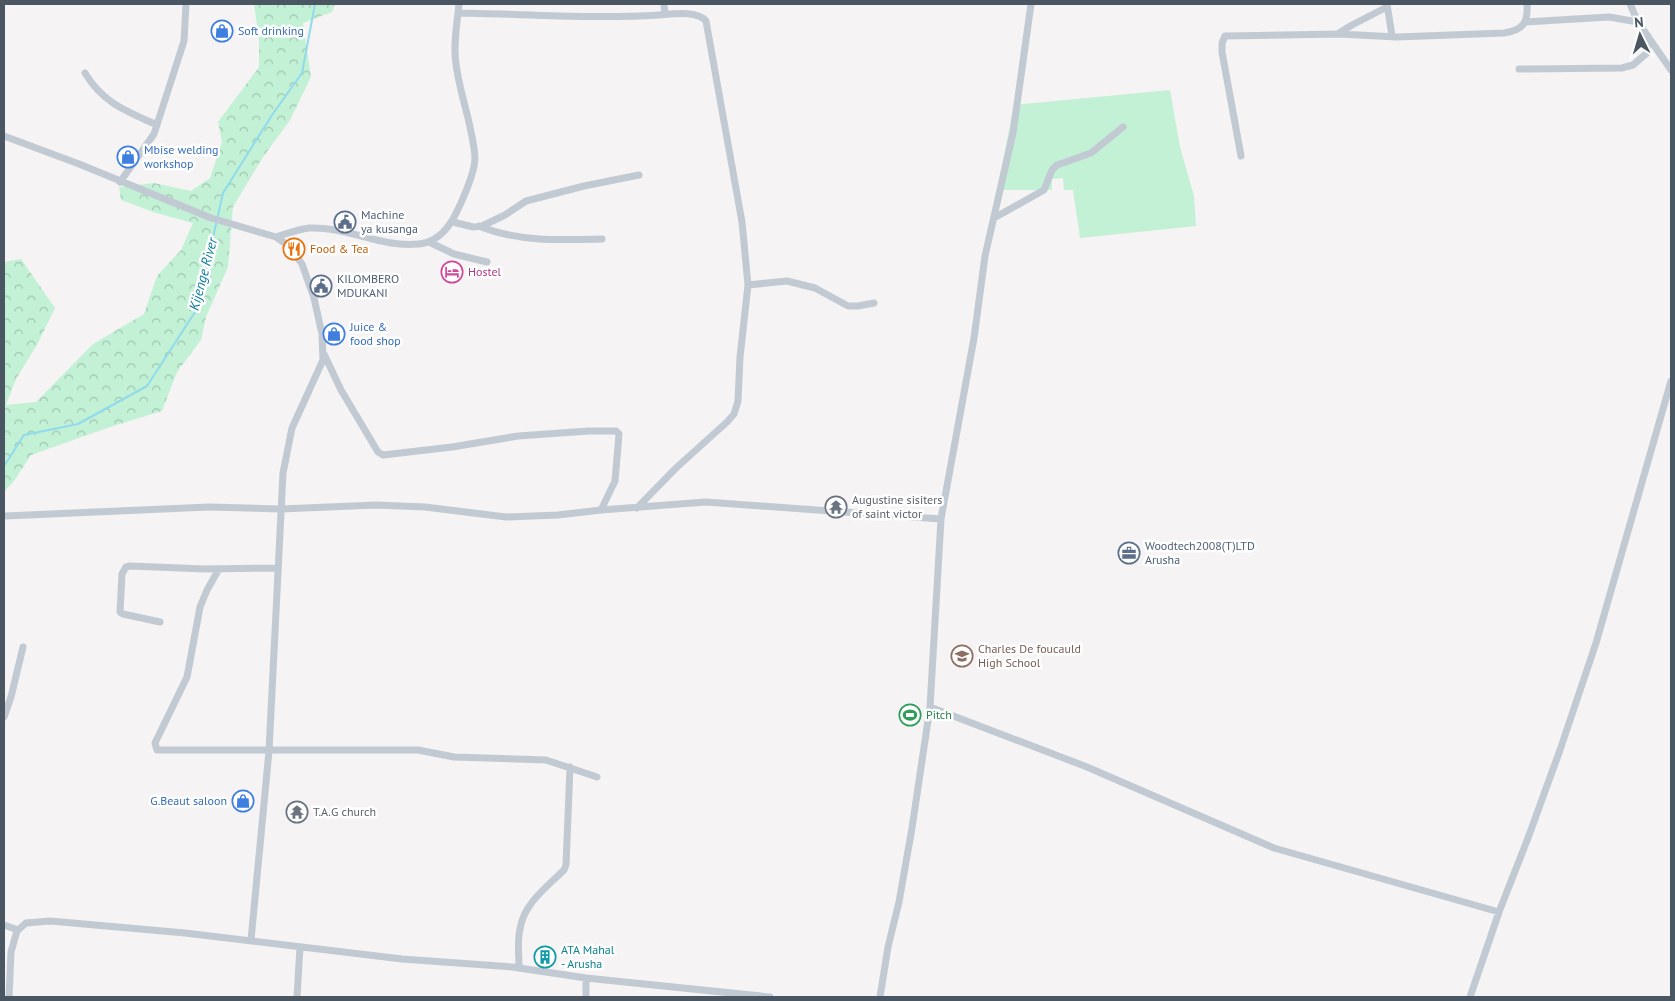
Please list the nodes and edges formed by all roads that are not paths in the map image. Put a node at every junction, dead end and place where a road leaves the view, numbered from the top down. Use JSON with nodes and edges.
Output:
{"nodes":[{"id":1,"x":186,"y":4,"type":"edge"},
{"id":2,"x":459,"y":4,"type":"edge"},
{"id":3,"x":664,"y":4,"type":"edge"},
{"id":4,"x":1031,"y":4,"type":"edge"},
{"id":5,"x":1527,"y":4,"type":"edge"},
{"id":6,"x":1630,"y":4,"type":"edge"},
{"id":7,"x":1387,"y":6,"type":"edge"},
{"id":8,"x":458,"y":13,"type":"junction"},
{"id":9,"x":665,"y":14,"type":"junction"},
{"id":10,"x":1526,"y":22,"type":"junction"},
{"id":11,"x":1638,"y":22,"type":"junction"},
{"id":12,"x":1339,"y":34,"type":"junction"},
{"id":13,"x":1392,"y":36,"type":"junction"},
{"id":14,"x":1648,"y":36,"type":"junction"},
{"id":15,"x":1519,"y":69,"type":"dead end"},
{"id":16,"x":1671,"y":70,"type":"edge"},
{"id":17,"x":85,"y":73,"type":"dead end"},
{"id":18,"x":157,"y":125,"type":"junction"},
{"id":19,"x":1123,"y":127,"type":"dead end"},
{"id":20,"x":4,"y":136,"type":"edge"},
{"id":21,"x":1241,"y":156,"type":"dead end"},
{"id":22,"x":640,"y":175,"type":"dead end"},
{"id":23,"x":120,"y":182,"type":"junction"},
{"id":24,"x":994,"y":218,"type":"junction"},
{"id":25,"x":453,"y":222,"type":"junction"},
{"id":26,"x":479,"y":226,"type":"junction"},
{"id":27,"x":276,"y":236,"type":"junction"},
{"id":28,"x":602,"y":239,"type":"dead end"},
{"id":29,"x":429,"y":242,"type":"junction"},
{"id":30,"x":487,"y":262,"type":"dead end"},
{"id":31,"x":748,"y":284,"type":"junction"},
{"id":32,"x":874,"y":303,"type":"dead end"},
{"id":33,"x":324,"y":354,"type":"junction"},
{"id":34,"x":1671,"y":381,"type":"edge"},
{"id":35,"x":637,"y":508,"type":"junction"},
{"id":36,"x":281,"y":509,"type":"junction"},
{"id":37,"x":601,"y":510,"type":"junction"},
{"id":38,"x":5,"y":516,"type":"edge"},
{"id":39,"x":941,"y":519,"type":"junction"},
{"id":40,"x":278,"y":568,"type":"junction"},
{"id":41,"x":219,"y":569,"type":"junction"},
{"id":42,"x":160,"y":622,"type":"dead end"},
{"id":43,"x":23,"y":647,"type":"dead end"},
{"id":44,"x":930,"y":707,"type":"junction"},
{"id":45,"x":4,"y":717,"type":"edge"},
{"id":46,"x":268,"y":751,"type":"junction"},
{"id":47,"x":570,"y":768,"type":"junction"},
{"id":48,"x":597,"y":777,"type":"dead end"},
{"id":49,"x":1499,"y":912,"type":"junction"},
{"id":50,"x":4,"y":925,"type":"edge"},
{"id":51,"x":18,"y":930,"type":"junction"},
{"id":52,"x":251,"y":940,"type":"junction"},
{"id":53,"x":300,"y":947,"type":"junction"},
{"id":54,"x":519,"y":968,"type":"junction"},
{"id":55,"x":586,"y":978,"type":"junction"},
{"id":56,"x":9,"y":997,"type":"edge"},
{"id":57,"x":297,"y":997,"type":"edge"},
{"id":58,"x":586,"y":997,"type":"edge"},
{"id":59,"x":770,"y":997,"type":"edge"},
{"id":60,"x":880,"y":997,"type":"edge"},
{"id":61,"x":1470,"y":997,"type":"edge"}],
"edges":[{"from":1,"to":18,"type":"street"},
{"from":2,"to":8,"type":"street"},
{"from":3,"to":9,"type":"street"},
{"from":4,"to":24,"type":"street"},
{"from":5,"to":10,"type":"street"},
{"from":6,"to":11,"type":"street"},
{"from":7,"to":12,"type":"street"},
{"from":7,"to":13,"type":"street"},
{"from":8,"to":9,"type":"street"},
{"from":8,"to":25,"type":"street"},
{"from":9,"to":31,"type":"street"},
{"from":10,"to":11,"type":"street"},
{"from":10,"to":13,"type":"street"},
{"from":11,"to":14,"type":"street"},
{"from":12,"to":13,"type":"street"},
{"from":12,"to":21,"type":"street"},
{"from":14,"to":15,"type":"street"},
{"from":14,"to":16,"type":"street"},
{"from":17,"to":18,"type":"street"},
{"from":18,"to":23,"type":"street"},
{"from":19,"to":24,"type":"street"},
{"from":20,"to":23,"type":"street"},
{"from":22,"to":26,"type":"street"},
{"from":23,"to":27,"type":"street"},
{"from":24,"to":39,"type":"street"},
{"from":25,"to":26,"type":"street"},
{"from":25,"to":29,"type":"street"},
{"from":26,"to":28,"type":"street"},
{"from":27,"to":29,"type":"street"},
{"from":27,"to":33,"type":"street"},
{"from":29,"to":30,"type":"street"},
{"from":31,"to":32,"type":"street"},
{"from":31,"to":35,"type":"street"},
{"from":33,"to":36,"type":"street"},
{"from":33,"to":37,"type":"street"},
{"from":34,"to":49,"type":"street"},
{"from":35,"to":37,"type":"street"},
{"from":35,"to":39,"type":"street"},
{"from":36,"to":37,"type":"street"},
{"from":36,"to":38,"type":"street"},
{"from":36,"to":40,"type":"street"},
{"from":39,"to":44,"type":"street"},
{"from":40,"to":41,"type":"street"},
{"from":40,"to":46,"type":"street"},
{"from":41,"to":42,"type":"street"},
{"from":41,"to":46,"type":"street"},
{"from":43,"to":45,"type":"street"},
{"from":44,"to":49,"type":"street"},
{"from":44,"to":60,"type":"street"},
{"from":46,"to":47,"type":"street"},
{"from":46,"to":52,"type":"street"},
{"from":47,"to":48,"type":"street"},
{"from":47,"to":54,"type":"street"},
{"from":49,"to":61,"type":"street"},
{"from":50,"to":51,"type":"street"},
{"from":51,"to":52,"type":"street"},
{"from":51,"to":56,"type":"street"},
{"from":52,"to":53,"type":"street"},
{"from":53,"to":54,"type":"street"},
{"from":53,"to":57,"type":"street"},
{"from":54,"to":55,"type":"street"},
{"from":55,"to":58,"type":"street"},
{"from":55,"to":59,"type":"street"}]}
